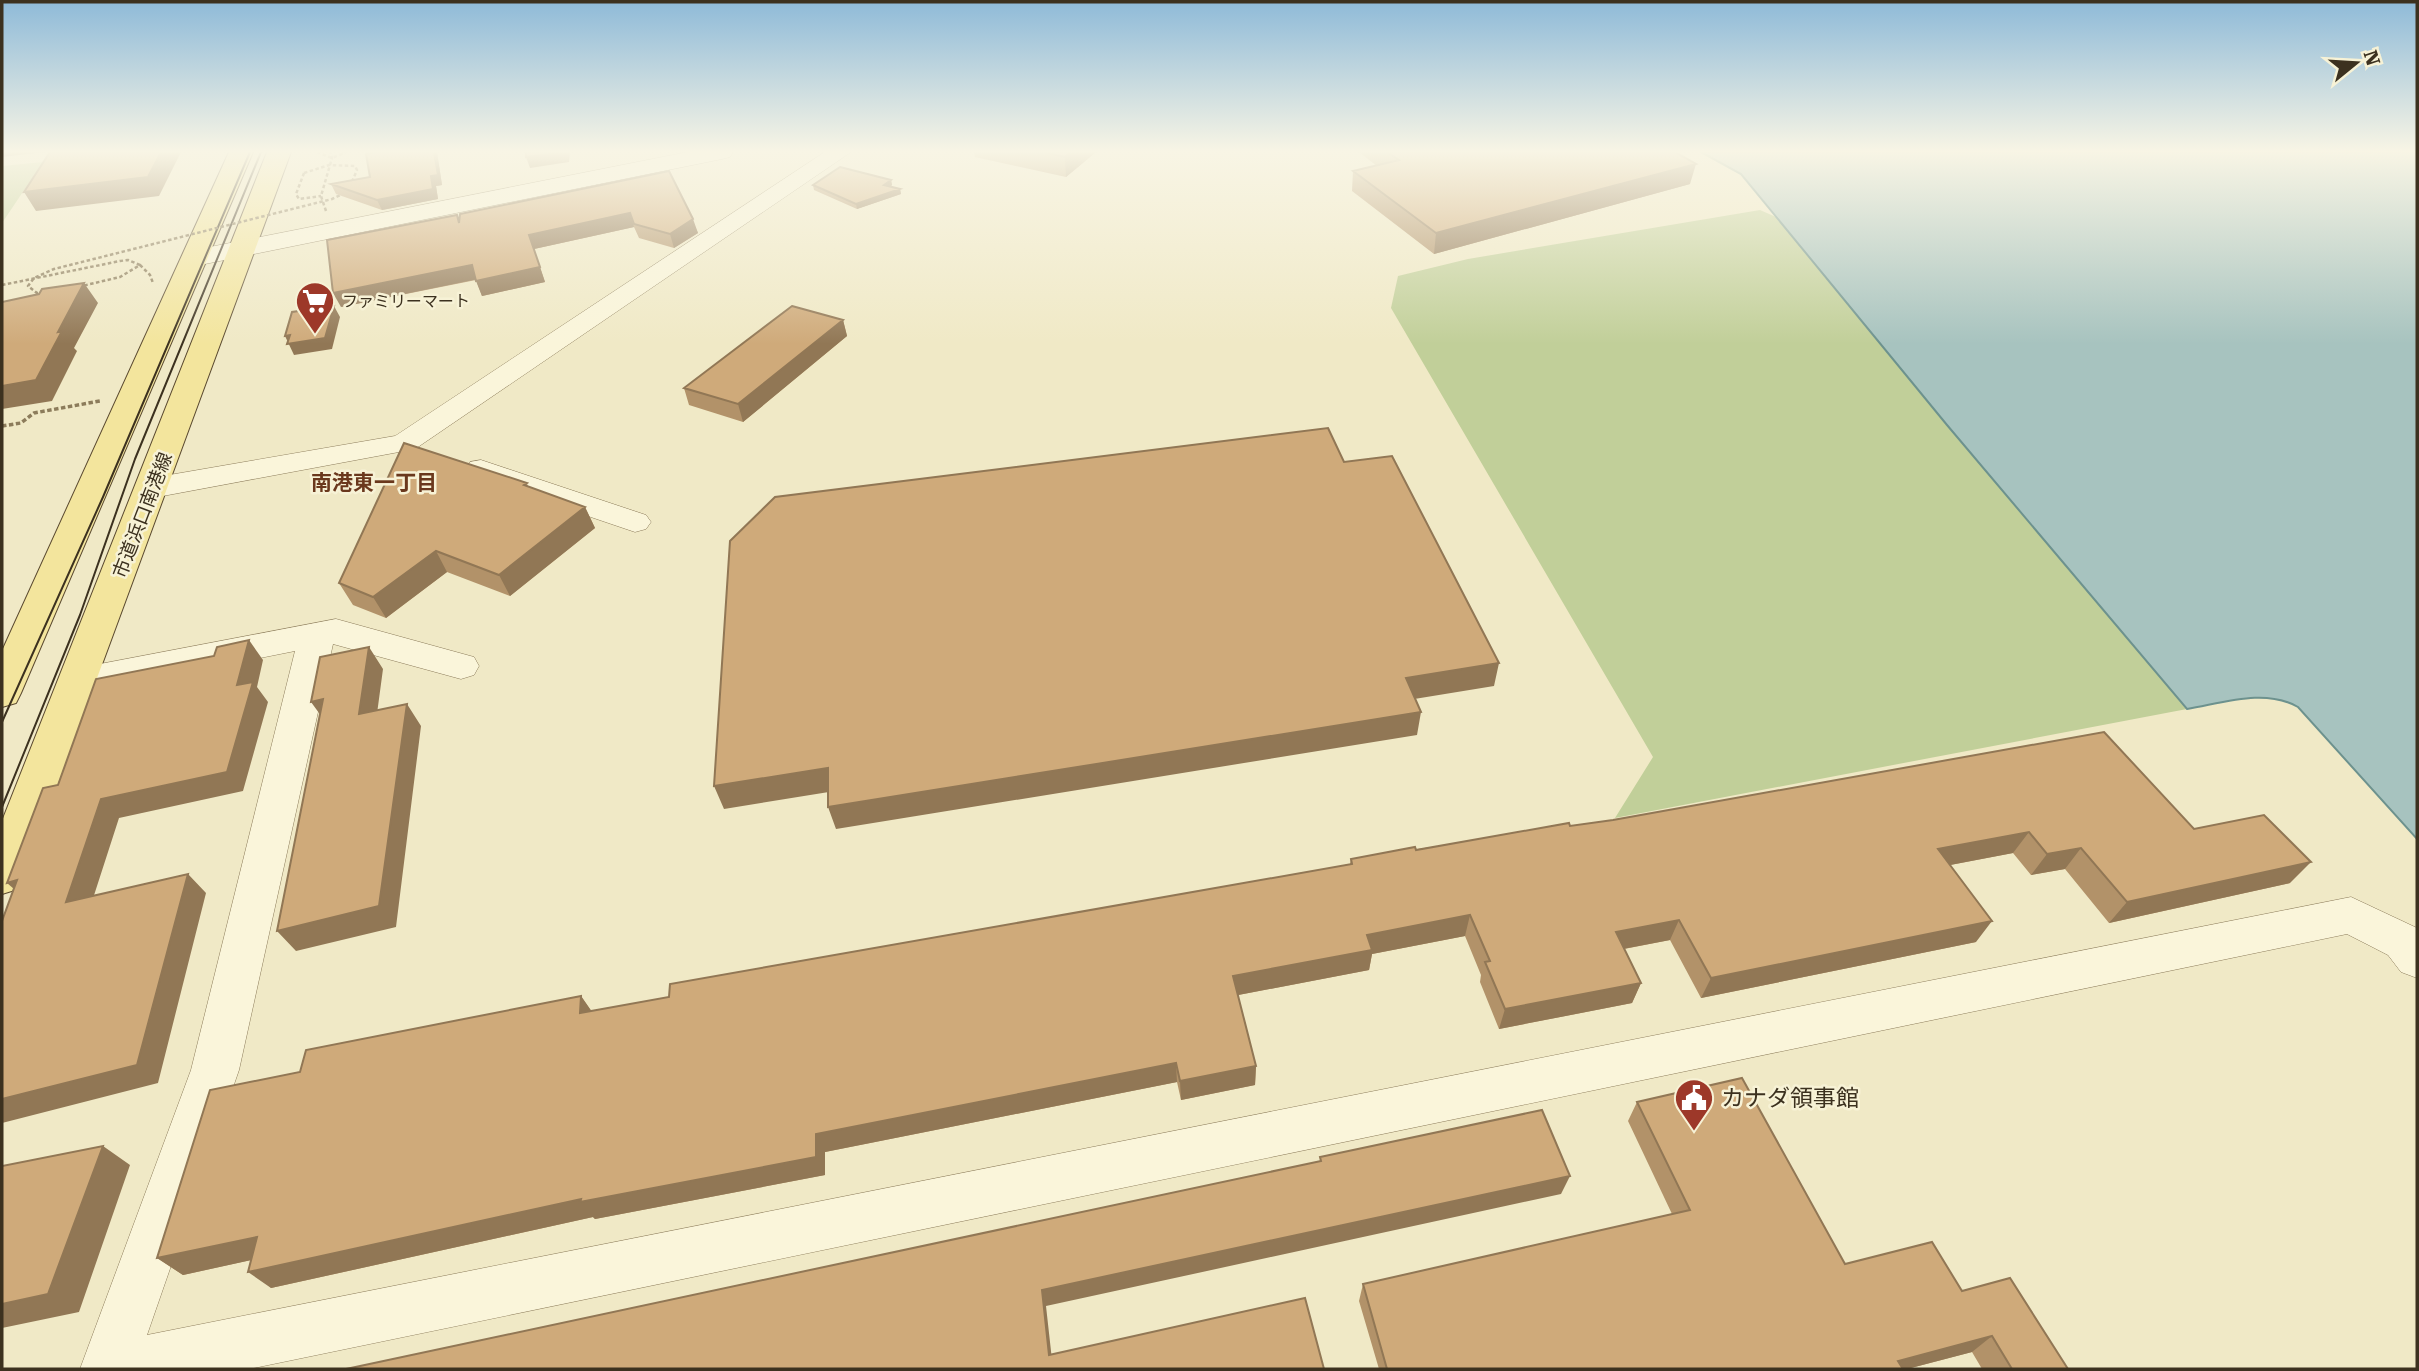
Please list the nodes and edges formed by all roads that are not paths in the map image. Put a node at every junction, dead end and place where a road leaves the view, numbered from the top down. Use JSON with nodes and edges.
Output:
{"nodes":[{"id":1,"x":213,"y":216,"type":"edge"},
{"id":2,"x":262,"y":216,"type":"edge"},
{"id":3,"x":403,"y":216,"type":"edge"},
{"id":4,"x":744,"y":216,"type":"edge"},
{"id":5,"x":244,"y":248,"type":"junction"},
{"id":6,"x":195,"y":258,"type":"junction"},
{"id":7,"x":404,"y":443,"type":"junction"},
{"id":8,"x":152,"y":488,"type":"junction"},
{"id":9,"x":635,"y":522,"type":"dead end"},
{"id":10,"x":317,"y":634,"type":"junction"},
{"id":11,"x":11,"y":653,"type":"edge"},
{"id":12,"x":461,"y":666,"type":"dead end"},
{"id":13,"x":79,"y":681,"type":"junction"},
{"id":14,"x":2,"y":694,"type":"edge"},
{"id":15,"x":2,"y":876,"type":"edge"},
{"id":16,"x":2417,"y":959,"type":"edge"},
{"id":17,"x":108,"y":1369,"type":"edge"},
{"id":18,"x":117,"y":1369,"type":"edge"}],
"edges":[{"from":1,"to":6,"type":"main road"},
{"from":2,"to":5,"type":"main road","name":"市道浜口南港線"},
{"from":3,"to":5,"type":"street"},
{"from":4,"to":7,"type":"street"},
{"from":5,"to":6,"type":"street"},
{"from":5,"to":8,"type":"main road","name":"市道浜口南港線"},
{"from":6,"to":11,"type":"main road"},
{"from":7,"to":8,"type":"street"},
{"from":7,"to":9,"type":"street"},
{"from":8,"to":13,"type":"main road","name":"市道浜口南港線"},
{"from":10,"to":12,"type":"street"},
{"from":10,"to":13,"type":"street"},
{"from":10,"to":17,"type":"street"},
{"from":11,"to":14,"type":"main road"},
{"from":13,"to":15,"type":"main road","name":"市道浜口南港線"},
{"from":16,"to":18,"type":"street"}]}
